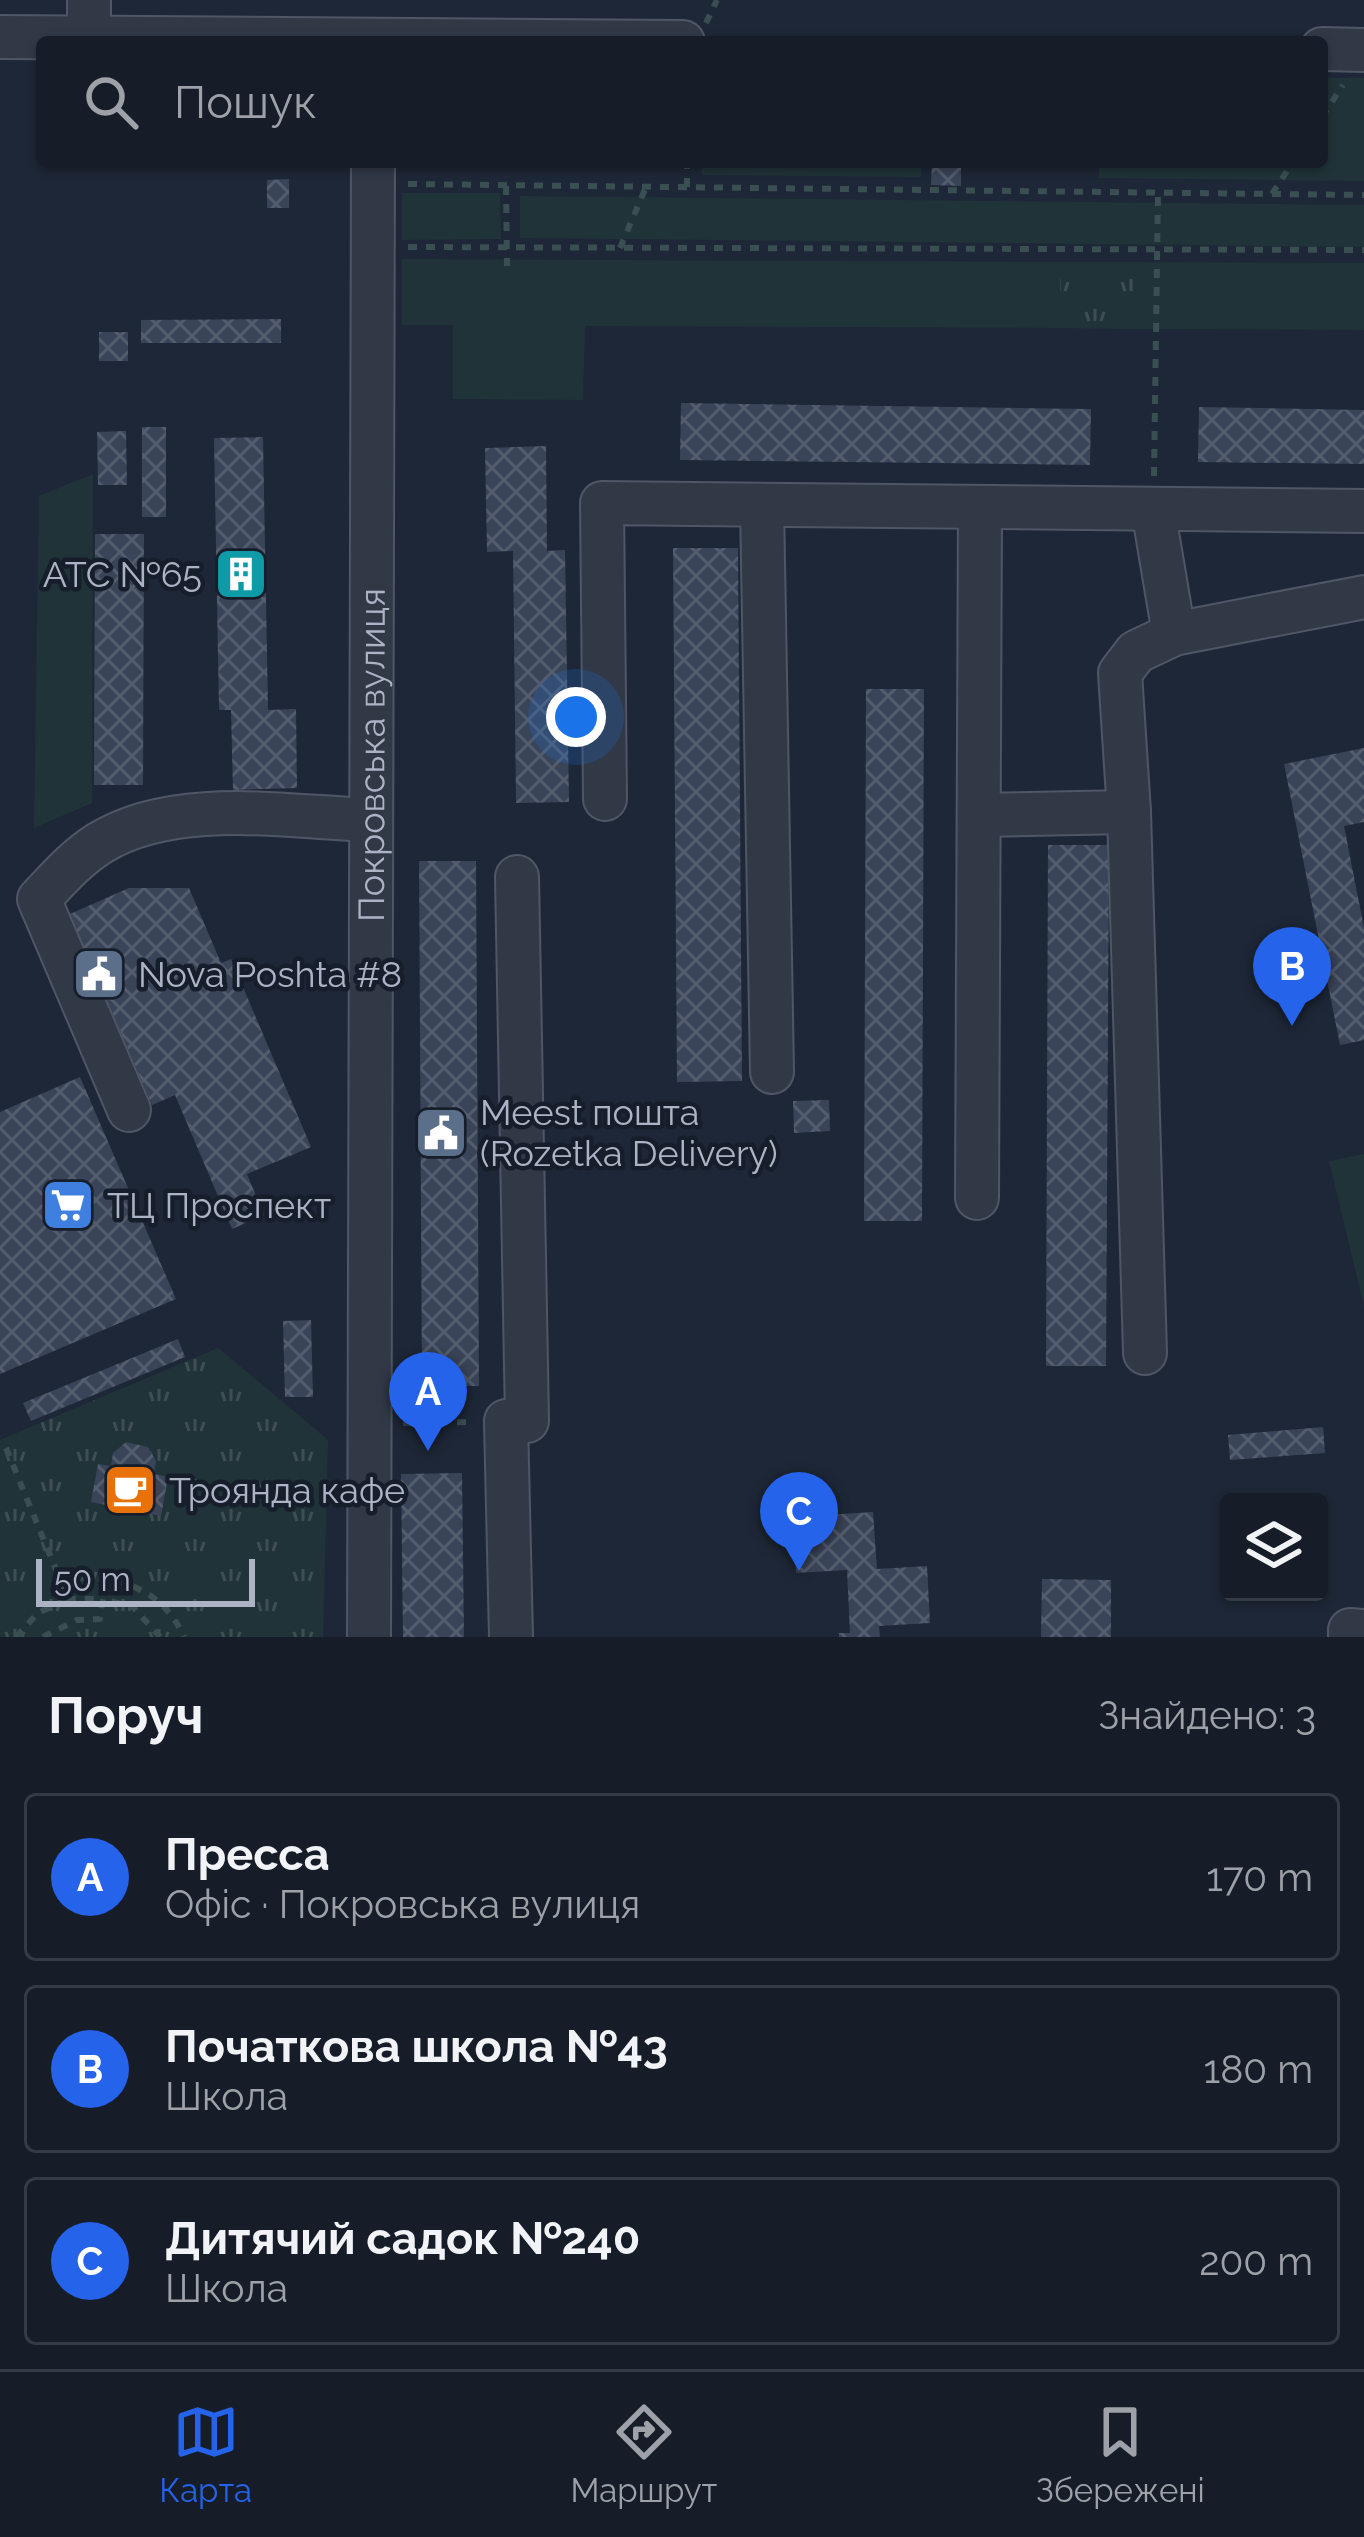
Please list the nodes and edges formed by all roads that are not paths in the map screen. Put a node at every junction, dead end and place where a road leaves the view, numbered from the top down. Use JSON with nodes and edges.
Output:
{"nodes":[{"id":1,"x":89,"y":18,"type":"edge"},
{"id":2,"x":312,"y":36,"type":"edge"},
{"id":3,"x":0,"y":37,"type":"edge"},
{"id":4,"x":1328,"y":49,"type":"edge"},
{"id":5,"x":1364,"y":50,"type":"edge"},
{"id":6,"x":373,"y":173,"type":"edge"},
{"id":7,"x":762,"y":506,"type":"junction"},
{"id":8,"x":980,"y":508,"type":"junction"},
{"id":9,"x":1154,"y":509,"type":"junction"},
{"id":10,"x":1364,"y":511,"type":"edge"},
{"id":11,"x":1364,"y":597,"type":"edge"},
{"id":12,"x":1174,"y":634,"type":"junction"},
{"id":13,"x":605,"y":799,"type":"dead end"},
{"id":14,"x":1129,"y":812,"type":"junction"},
{"id":15,"x":980,"y":815,"type":"junction"},
{"id":16,"x":371,"y":820,"type":"junction"},
{"id":17,"x":517,"y":877,"type":"dead end"},
{"id":18,"x":772,"y":1072,"type":"dead end"},
{"id":19,"x":129,"y":1110,"type":"dead end"},
{"id":20,"x":977,"y":1198,"type":"dead end"},
{"id":21,"x":1145,"y":1353,"type":"dead end"},
{"id":22,"x":1364,"y":1630,"type":"edge"},
{"id":23,"x":369,"y":1637,"type":"edge"},
{"id":24,"x":511,"y":1637,"type":"edge"},
{"id":25,"x":1350,"y":1637,"type":"edge"}],
"edges":[{"from":1,"to":2,"type":"street"},
{"from":1,"to":3,"type":"street"},
{"from":4,"to":5,"type":"street"},
{"from":6,"to":16,"type":"street","name":"Покровська вулиця"},
{"from":7,"to":8,"type":"street"},
{"from":7,"to":13,"type":"street"},
{"from":7,"to":18,"type":"street"},
{"from":8,"to":9,"type":"street"},
{"from":8,"to":15,"type":"street"},
{"from":9,"to":10,"type":"street"},
{"from":9,"to":12,"type":"street"},
{"from":11,"to":12,"type":"street"},
{"from":12,"to":14,"type":"street"},
{"from":14,"to":15,"type":"street"},
{"from":14,"to":21,"type":"street"},
{"from":15,"to":20,"type":"street"},
{"from":16,"to":19,"type":"street"},
{"from":16,"to":23,"type":"street","name":"Покровська вулиця"},
{"from":17,"to":24,"type":"street"},
{"from":22,"to":25,"type":"street"}]}
